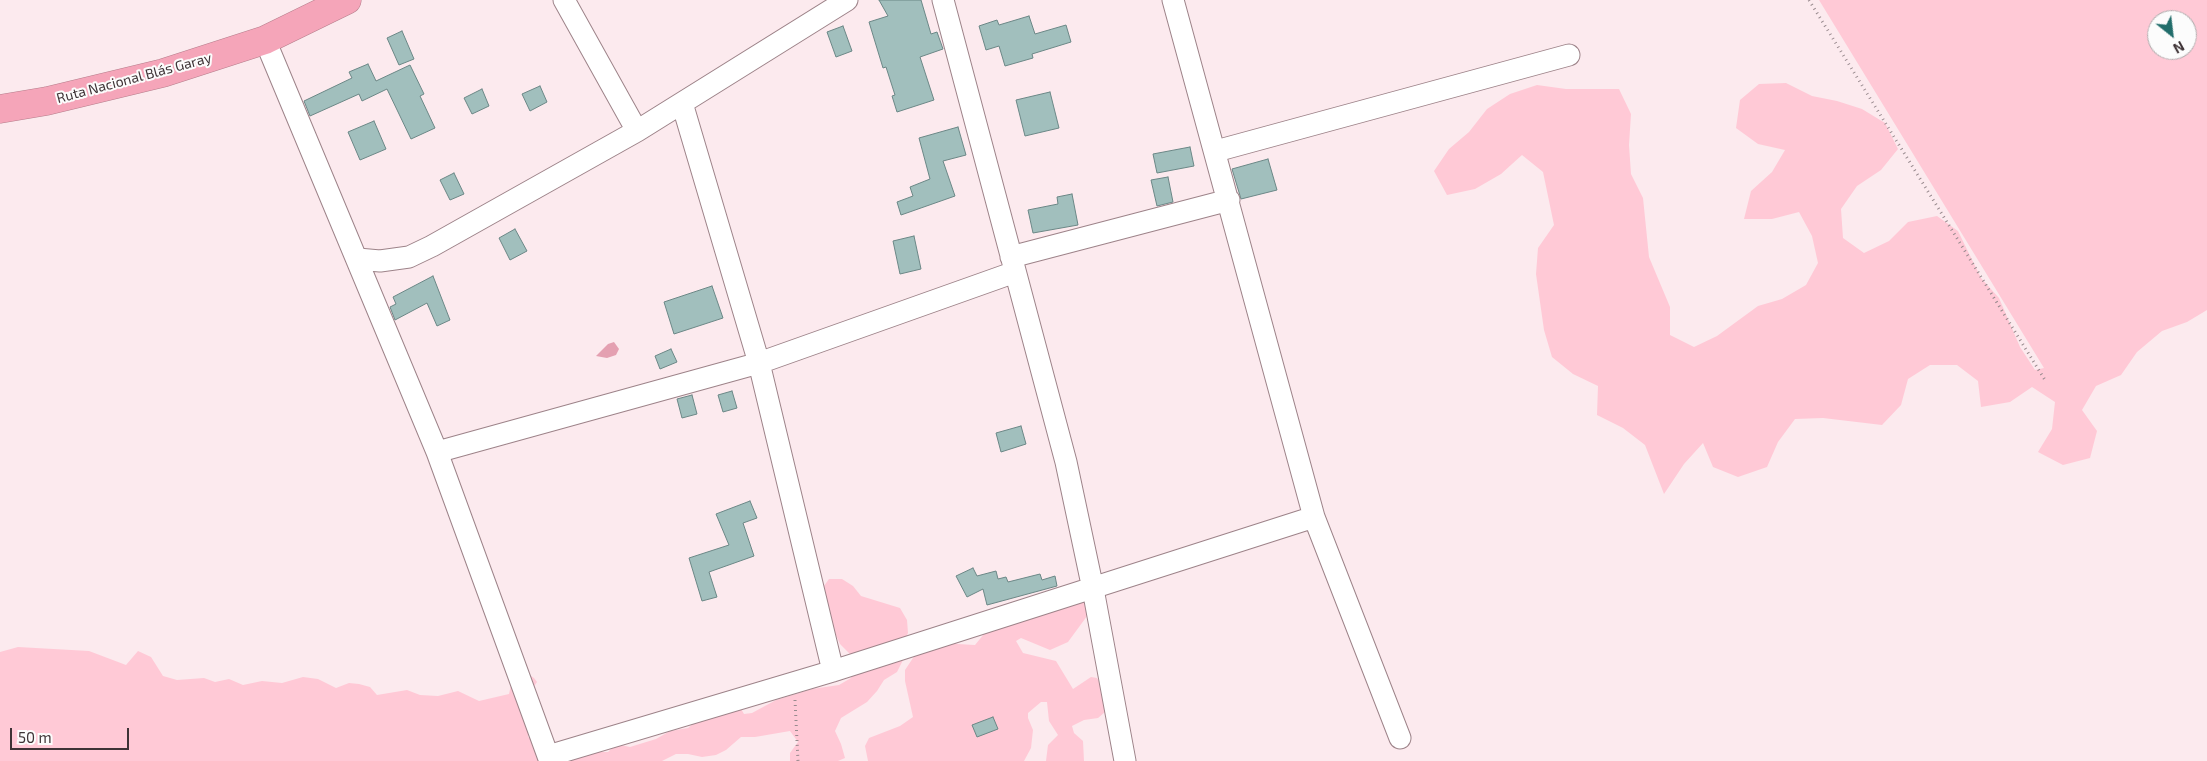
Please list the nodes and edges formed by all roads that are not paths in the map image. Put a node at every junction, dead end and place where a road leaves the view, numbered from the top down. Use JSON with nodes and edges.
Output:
{"nodes":[{"id":1,"x":347,"y":0,"type":"edge"},
{"id":2,"x":564,"y":0,"type":"edge"},
{"id":3,"x":847,"y":0,"type":"edge"},
{"id":4,"x":943,"y":0,"type":"edge"},
{"id":5,"x":1173,"y":0,"type":"edge"},
{"id":6,"x":265,"y":40,"type":"junction"},
{"id":7,"x":1569,"y":54,"type":"dead end"},
{"id":8,"x":682,"y":104,"type":"junction"},
{"id":9,"x":0,"y":109,"type":"edge"},
{"id":10,"x":637,"y":131,"type":"junction"},
{"id":11,"x":1216,"y":151,"type":"junction"},
{"id":12,"x":1229,"y":200,"type":"junction"},
{"id":13,"x":358,"y":259,"type":"junction"},
{"id":14,"x":1013,"y":264,"type":"junction"},
{"id":15,"x":759,"y":363,"type":"junction"},
{"id":16,"x":437,"y":452,"type":"junction"},
{"id":17,"x":1314,"y":517,"type":"junction"},
{"id":18,"x":1092,"y":589,"type":"junction"},
{"id":19,"x":833,"y":671,"type":"junction"},
{"id":20,"x":1400,"y":738,"type":"dead end"},
{"id":21,"x":1125,"y":761,"type":"edge"}],
"edges":[{"from":1,"to":6,"type":"highway","name":"Ruta Nacional Blás Garay"},
{"from":2,"to":10,"type":"street"},
{"from":3,"to":8,"type":"street"},
{"from":4,"to":14,"type":"street"},
{"from":5,"to":11,"type":"street"},
{"from":6,"to":9,"type":"highway","name":"Ruta Nacional Blás Garay"},
{"from":6,"to":13,"type":"street"},
{"from":7,"to":11,"type":"street"},
{"from":8,"to":10,"type":"street"},
{"from":8,"to":15,"type":"street"},
{"from":10,"to":13,"type":"street"},
{"from":11,"to":12,"type":"street"},
{"from":12,"to":14,"type":"street"},
{"from":12,"to":17,"type":"street"},
{"from":13,"to":16,"type":"street"},
{"from":14,"to":15,"type":"street"},
{"from":14,"to":18,"type":"street"},
{"from":15,"to":16,"type":"street"},
{"from":15,"to":19,"type":"street"},
{"from":16,"to":19,"type":"street"},
{"from":17,"to":18,"type":"street"},
{"from":17,"to":20,"type":"street"},
{"from":18,"to":19,"type":"street"},
{"from":18,"to":21,"type":"street"}]}
